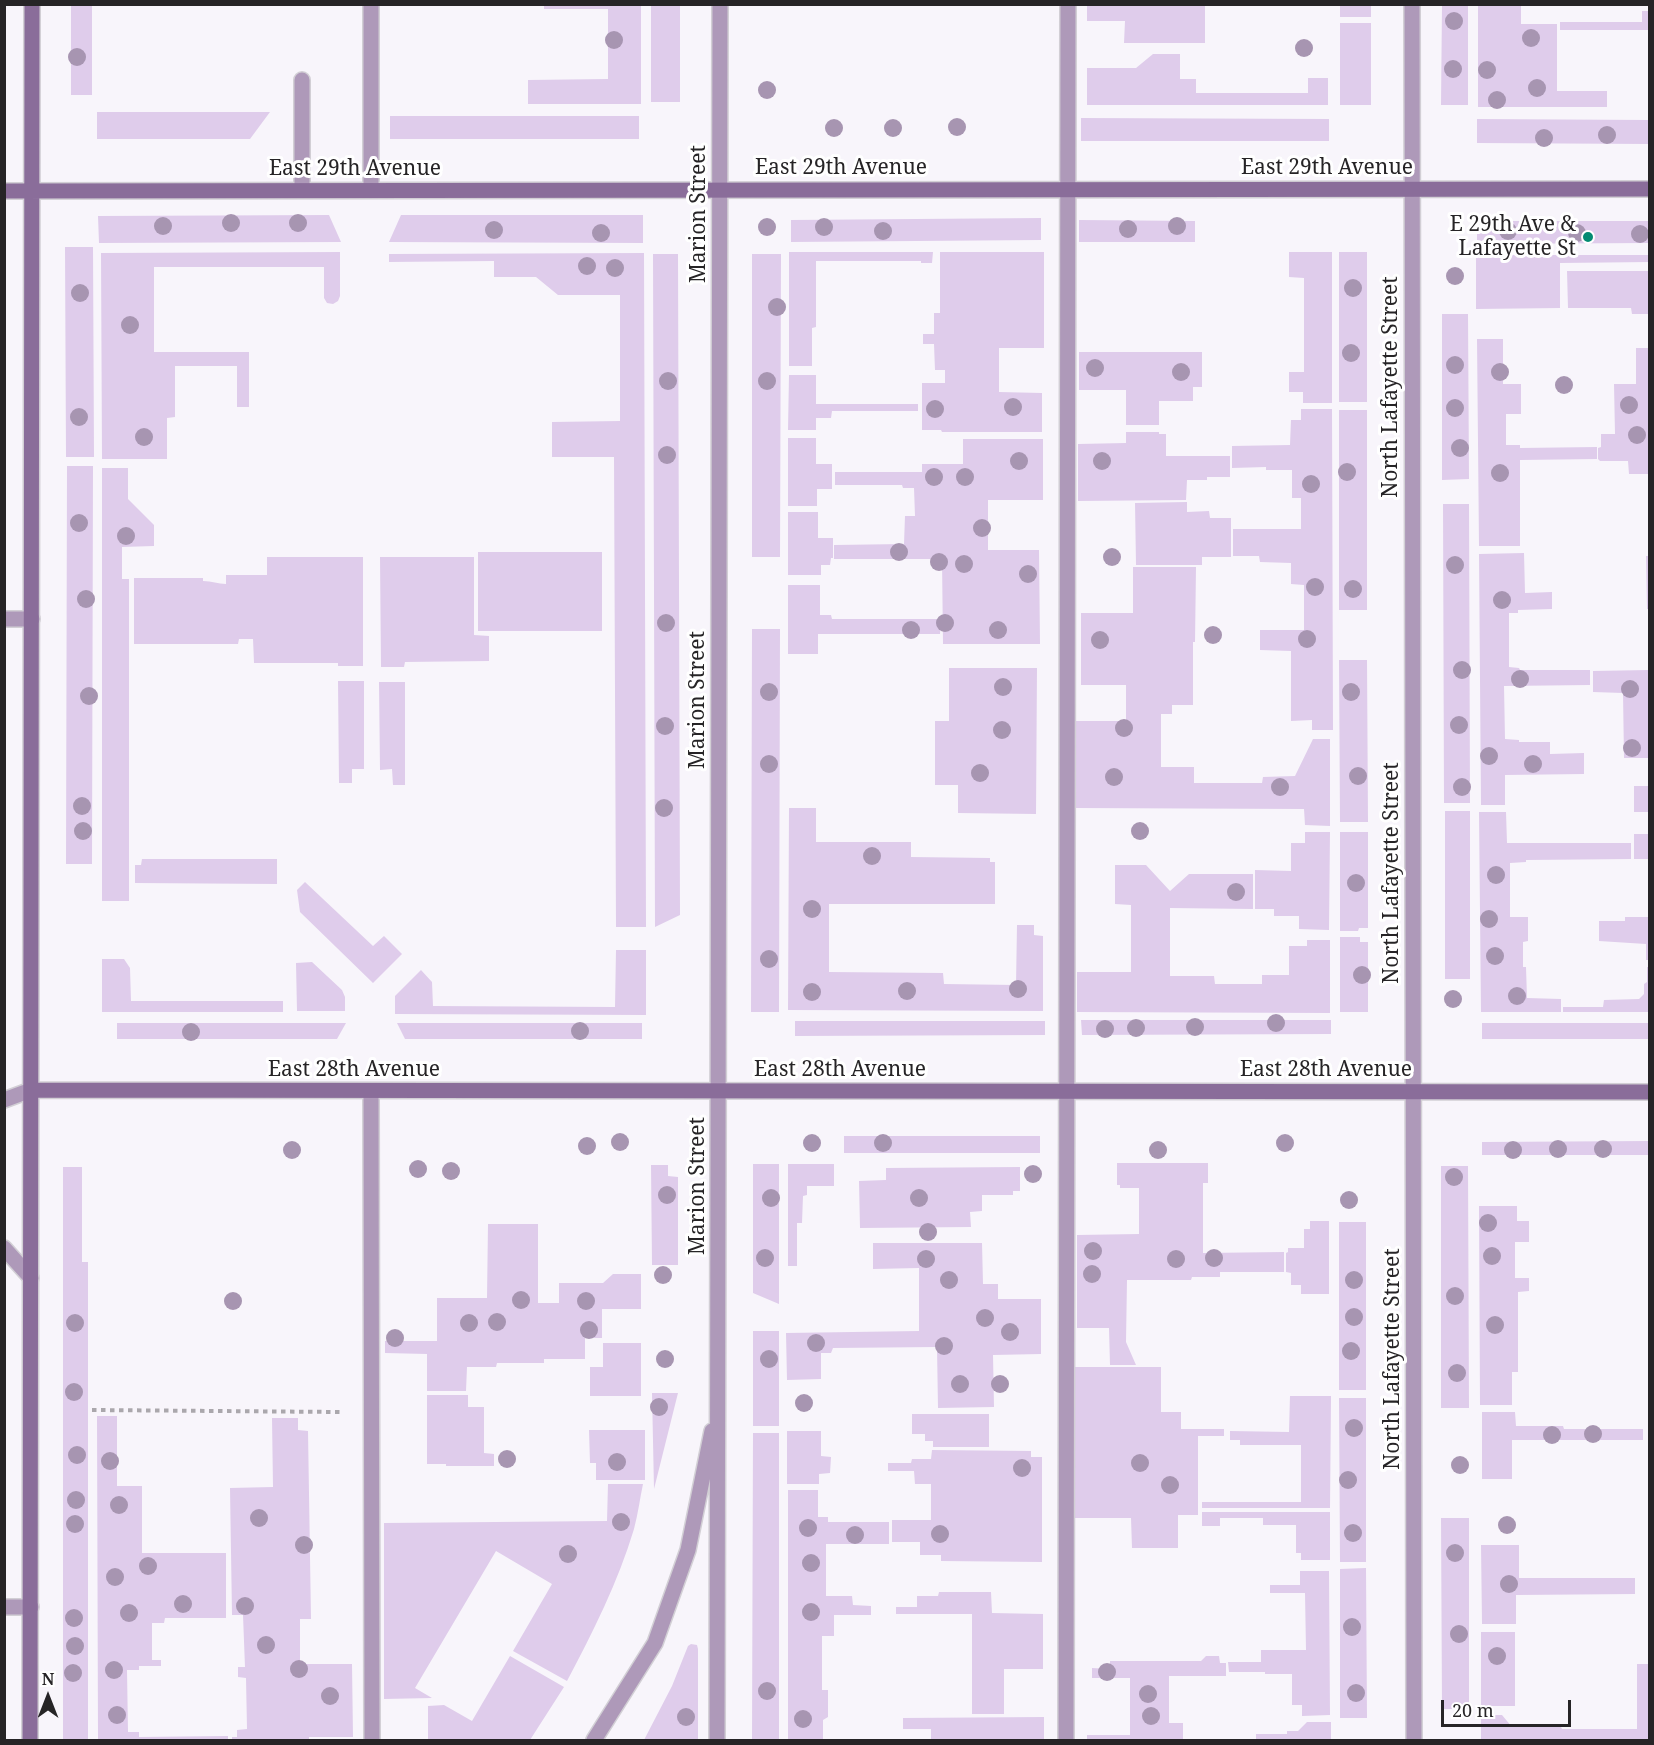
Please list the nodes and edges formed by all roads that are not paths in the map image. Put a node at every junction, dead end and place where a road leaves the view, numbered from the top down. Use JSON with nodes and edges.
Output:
{"nodes":[{"id":1,"x":32,"y":4,"type":"edge"},
{"id":2,"x":371,"y":4,"type":"edge"},
{"id":3,"x":720,"y":4,"type":"edge"},
{"id":4,"x":1068,"y":4,"type":"edge"},
{"id":5,"x":1412,"y":4,"type":"edge"},
{"id":6,"x":302,"y":80,"type":"dead end"},
{"id":7,"x":371,"y":189,"type":"junction"},
{"id":8,"x":720,"y":189,"type":"junction"},
{"id":9,"x":1068,"y":189,"type":"junction"},
{"id":10,"x":1412,"y":189,"type":"junction"},
{"id":11,"x":1650,"y":189,"type":"edge"},
{"id":12,"x":32,"y":190,"type":"junction"},
{"id":13,"x":302,"y":190,"type":"junction"},
{"id":14,"x":4,"y":191,"type":"edge"},
{"id":15,"x":4,"y":618,"type":"edge"},
{"id":16,"x":32,"y":619,"type":"junction"},
{"id":17,"x":31,"y":1090,"type":"junction"},
{"id":18,"x":371,"y":1091,"type":"junction"},
{"id":19,"x":719,"y":1091,"type":"junction"},
{"id":20,"x":1067,"y":1091,"type":"junction"},
{"id":21,"x":1413,"y":1092,"type":"junction"},
{"id":22,"x":1650,"y":1092,"type":"edge"},
{"id":23,"x":4,"y":1100,"type":"edge"},
{"id":24,"x":4,"y":1248,"type":"edge"},
{"id":25,"x":31,"y":1278,"type":"junction"},
{"id":26,"x":719,"y":1396,"type":"junction"},
{"id":27,"x":4,"y":1606,"type":"edge"},
{"id":28,"x":31,"y":1607,"type":"junction"},
{"id":29,"x":30,"y":1740,"type":"edge"},
{"id":30,"x":372,"y":1740,"type":"edge"},
{"id":31,"x":594,"y":1740,"type":"edge"},
{"id":32,"x":717,"y":1740,"type":"edge"},
{"id":33,"x":1066,"y":1740,"type":"edge"},
{"id":34,"x":1414,"y":1740,"type":"edge"}],
"edges":[{"from":1,"to":12,"type":"street"},
{"from":2,"to":7,"type":"street"},
{"from":3,"to":8,"type":"street","name":"Marion Street"},
{"from":4,"to":9,"type":"street"},
{"from":5,"to":10,"type":"street","name":"North Lafayette Street"},
{"from":6,"to":13,"type":"street"},
{"from":7,"to":8,"type":"street","name":"East 29th Avenue"},
{"from":7,"to":13,"type":"street","name":"East 29th Avenue"},
{"from":8,"to":9,"type":"street","name":"East 29th Avenue"},
{"from":8,"to":19,"type":"street","name":"Marion Street"},
{"from":9,"to":10,"type":"street","name":"East 29th Avenue"},
{"from":9,"to":20,"type":"street"},
{"from":10,"to":11,"type":"street","name":"East 29th Avenue"},
{"from":10,"to":21,"type":"street","name":"North Lafayette Street"},
{"from":12,"to":13,"type":"street","name":"East 29th Avenue"},
{"from":12,"to":14,"type":"street","name":"East 29th Avenue"},
{"from":12,"to":16,"type":"street"},
{"from":15,"to":16,"type":"street"},
{"from":16,"to":17,"type":"street"},
{"from":17,"to":18,"type":"street","name":"East 28th Avenue"},
{"from":17,"to":23,"type":"street"},
{"from":17,"to":25,"type":"street"},
{"from":18,"to":19,"type":"street","name":"East 28th Avenue"},
{"from":18,"to":30,"type":"street"},
{"from":19,"to":20,"type":"street","name":"East 28th Avenue"},
{"from":19,"to":26,"type":"street","name":"Marion Street"},
{"from":20,"to":21,"type":"street","name":"East 28th Avenue"},
{"from":20,"to":33,"type":"street"},
{"from":21,"to":22,"type":"street","name":"East 28th Avenue"},
{"from":21,"to":34,"type":"street","name":"North Lafayette Street"},
{"from":24,"to":25,"type":"street"},
{"from":25,"to":28,"type":"street"},
{"from":26,"to":31,"type":"street","name":"Marion Street"},
{"from":26,"to":32,"type":"street","name":"Marion Street"},
{"from":27,"to":28,"type":"street"},
{"from":28,"to":29,"type":"street"}]}
